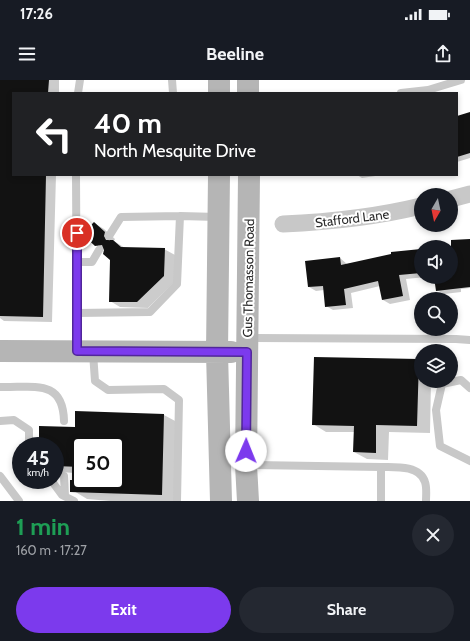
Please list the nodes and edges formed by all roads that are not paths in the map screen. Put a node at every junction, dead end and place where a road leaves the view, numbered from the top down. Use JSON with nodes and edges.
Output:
{"nodes":[{"id":1,"x":80,"y":80,"type":"edge"},
{"id":2,"x":172,"y":80,"type":"edge"},
{"id":3,"x":219,"y":80,"type":"edge"},
{"id":4,"x":248,"y":80,"type":"edge"},
{"id":5,"x":461,"y":80,"type":"edge"},
{"id":6,"x":78,"y":92,"type":"edge"},
{"id":7,"x":173,"y":92,"type":"edge"},
{"id":8,"x":219,"y":92,"type":"edge"},
{"id":9,"x":248,"y":92,"type":"edge"},
{"id":10,"x":410,"y":92,"type":"edge"},
{"id":11,"x":76,"y":176,"type":"edge"},
{"id":12,"x":219,"y":176,"type":"edge"},
{"id":13,"x":249,"y":176,"type":"edge"},
{"id":14,"x":470,"y":194,"type":"edge"},
{"id":15,"x":458,"y":197,"type":"edge"},
{"id":16,"x":414,"y":208,"type":"edge"},
{"id":17,"x":180,"y":216,"type":"junction"},
{"id":18,"x":218,"y":217,"type":"junction"},
{"id":19,"x":283,"y":224,"type":"dead end"},
{"id":20,"x":109,"y":236,"type":"dead end"},
{"id":21,"x":99,"y":250,"type":"dead end"},
{"id":22,"x":77,"y":262,"type":"junction"},
{"id":23,"x":77,"y":313,"type":"junction"},
{"id":24,"x":470,"y":340,"type":"edge"},
{"id":25,"x":247,"y":345,"type":"junction"},
{"id":26,"x":0,"y":351,"type":"edge"},
{"id":27,"x":85,"y":351,"type":"junction"},
{"id":28,"x":216,"y":353,"type":"junction"},
{"id":29,"x":0,"y":387,"type":"edge"},
{"id":30,"x":470,"y":388,"type":"edge"},
{"id":31,"x":0,"y":421,"type":"edge"},
{"id":32,"x":64,"y":421,"type":"dead end"},
{"id":33,"x":29,"y":437,"type":"edge"},
{"id":34,"x":470,"y":461,"type":"edge"},
{"id":35,"x":246,"y":465,"type":"junction"},
{"id":36,"x":381,"y":467,"type":"junction"},
{"id":37,"x":0,"y":476,"type":"edge"},
{"id":38,"x":58,"y":489,"type":"edge"},
{"id":39,"x":64,"y":489,"type":"edge"},
{"id":40,"x":64,"y":496,"type":"junction"},
{"id":41,"x":19,"y":501,"type":"edge"},
{"id":42,"x":74,"y":501,"type":"edge"},
{"id":43,"x":177,"y":501,"type":"edge"},
{"id":44,"x":221,"y":501,"type":"edge"},
{"id":45,"x":248,"y":501,"type":"edge"},
{"id":46,"x":381,"y":501,"type":"edge"},
{"id":47,"x":426,"y":501,"type":"edge"}],
"edges":[{"from":1,"to":6,"type":"lane"},
{"from":2,"to":7,"type":"lane"},
{"from":3,"to":8,"type":"main road"},
{"from":4,"to":9,"type":"main road"},
{"from":5,"to":10,"type":"lane"},
{"from":11,"to":22,"type":"lane"},
{"from":12,"to":18,"type":"main road"},
{"from":13,"to":25,"type":"main road","name":"Gus Thomasson Road"},
{"from":14,"to":15,"type":"street"},
{"from":16,"to":19,"type":"street","name":"Stafford Lane"},
{"from":17,"to":18,"type":"lane"},
{"from":17,"to":20,"type":"lane"},
{"from":17,"to":23,"type":"lane"},
{"from":18,"to":28,"type":"main road"},
{"from":21,"to":22,"type":"lane"},
{"from":22,"to":23,"type":"lane"},
{"from":23,"to":27,"type":"lane"},
{"from":24,"to":25,"type":"lane"},
{"from":25,"to":28,"type":"main road"},
{"from":25,"to":35,"type":"main road","name":"Gus Thomasson Road"},
{"from":26,"to":27,"type":"main road"},
{"from":27,"to":28,"type":"main road"},
{"from":27,"to":43,"type":"lane"},
{"from":28,"to":44,"type":"main road"},
{"from":29,"to":32,"type":"lane"},
{"from":30,"to":34,"type":"lane"},
{"from":31,"to":33,"type":"lane"},
{"from":35,"to":36,"type":"lane"},
{"from":35,"to":45,"type":"main road","name":"Gus Thomasson Road"},
{"from":36,"to":46,"type":"lane"},
{"from":36,"to":47,"type":"lane"},
{"from":37,"to":41,"type":"lane"},
{"from":38,"to":40,"type":"lane"},
{"from":39,"to":40,"type":"lane"},
{"from":40,"to":42,"type":"lane"}]}
